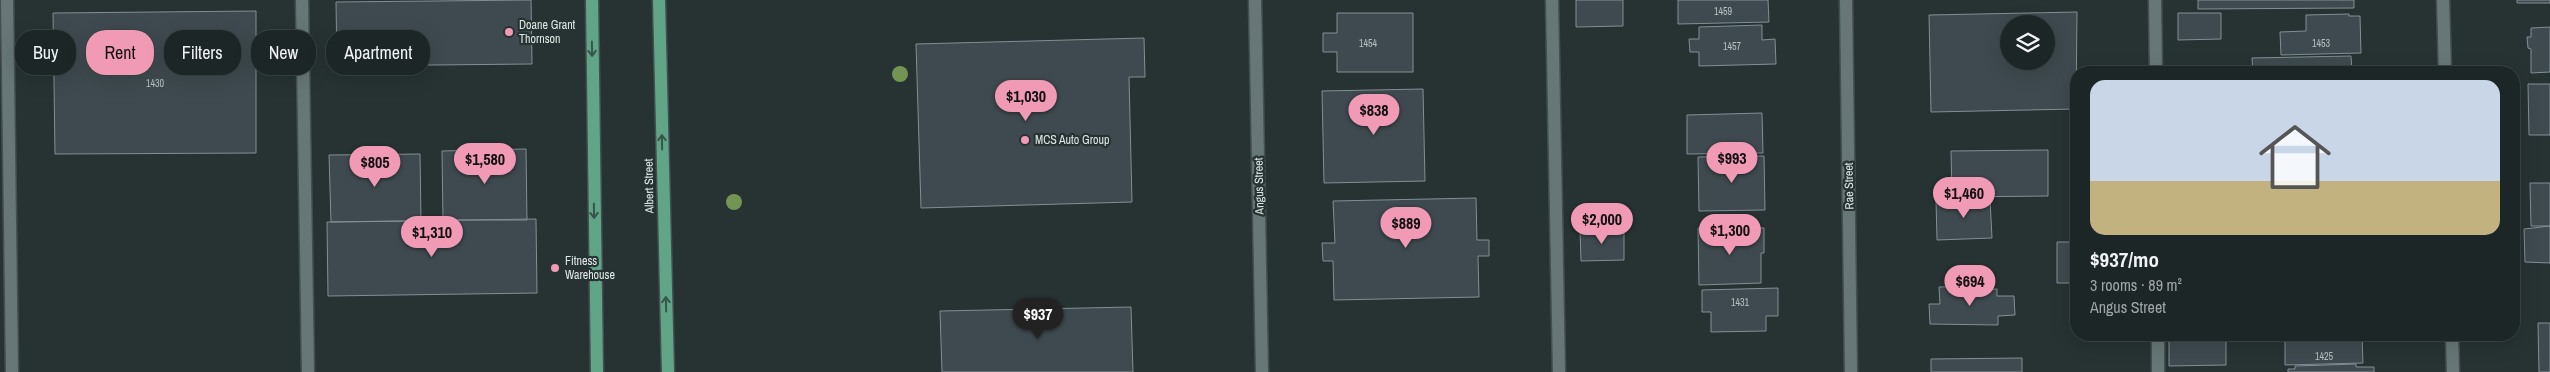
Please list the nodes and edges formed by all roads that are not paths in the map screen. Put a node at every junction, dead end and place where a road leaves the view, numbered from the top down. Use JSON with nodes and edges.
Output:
{"nodes":[{"id":1,"x":8,"y":0,"type":"edge"},
{"id":2,"x":302,"y":0,"type":"edge"},
{"id":3,"x":592,"y":0,"type":"edge"},
{"id":4,"x":659,"y":0,"type":"edge"},
{"id":5,"x":1256,"y":0,"type":"edge"},
{"id":6,"x":1552,"y":0,"type":"edge"},
{"id":7,"x":1846,"y":0,"type":"edge"},
{"id":8,"x":2155,"y":0,"type":"edge"},
{"id":9,"x":2443,"y":0,"type":"edge"},
{"id":10,"x":2156,"y":66,"type":"edge"},
{"id":11,"x":2445,"y":66,"type":"edge"},
{"id":12,"x":2158,"y":341,"type":"edge"},
{"id":13,"x":2452,"y":341,"type":"edge"},
{"id":14,"x":12,"y":372,"type":"edge"},
{"id":15,"x":308,"y":372,"type":"edge"},
{"id":16,"x":596,"y":372,"type":"edge"},
{"id":17,"x":668,"y":372,"type":"edge"},
{"id":18,"x":1262,"y":372,"type":"edge"},
{"id":19,"x":1559,"y":372,"type":"edge"},
{"id":20,"x":1851,"y":372,"type":"edge"},
{"id":21,"x":2158,"y":372,"type":"edge"},
{"id":22,"x":2453,"y":372,"type":"edge"}],
"edges":[{"from":1,"to":14,"type":"street"},
{"from":2,"to":15,"type":"street"},
{"from":3,"to":16,"type":"main road","one_way":true},
{"from":17,"to":4,"type":"main road","name":"Albert Street","one_way":true},
{"from":5,"to":18,"type":"street","name":"Angus Street"},
{"from":6,"to":19,"type":"street"},
{"from":7,"to":20,"type":"street","name":"Rae Street"},
{"from":8,"to":10,"type":"street"},
{"from":9,"to":11,"type":"street"},
{"from":12,"to":21,"type":"street"},
{"from":13,"to":22,"type":"street"}]}
